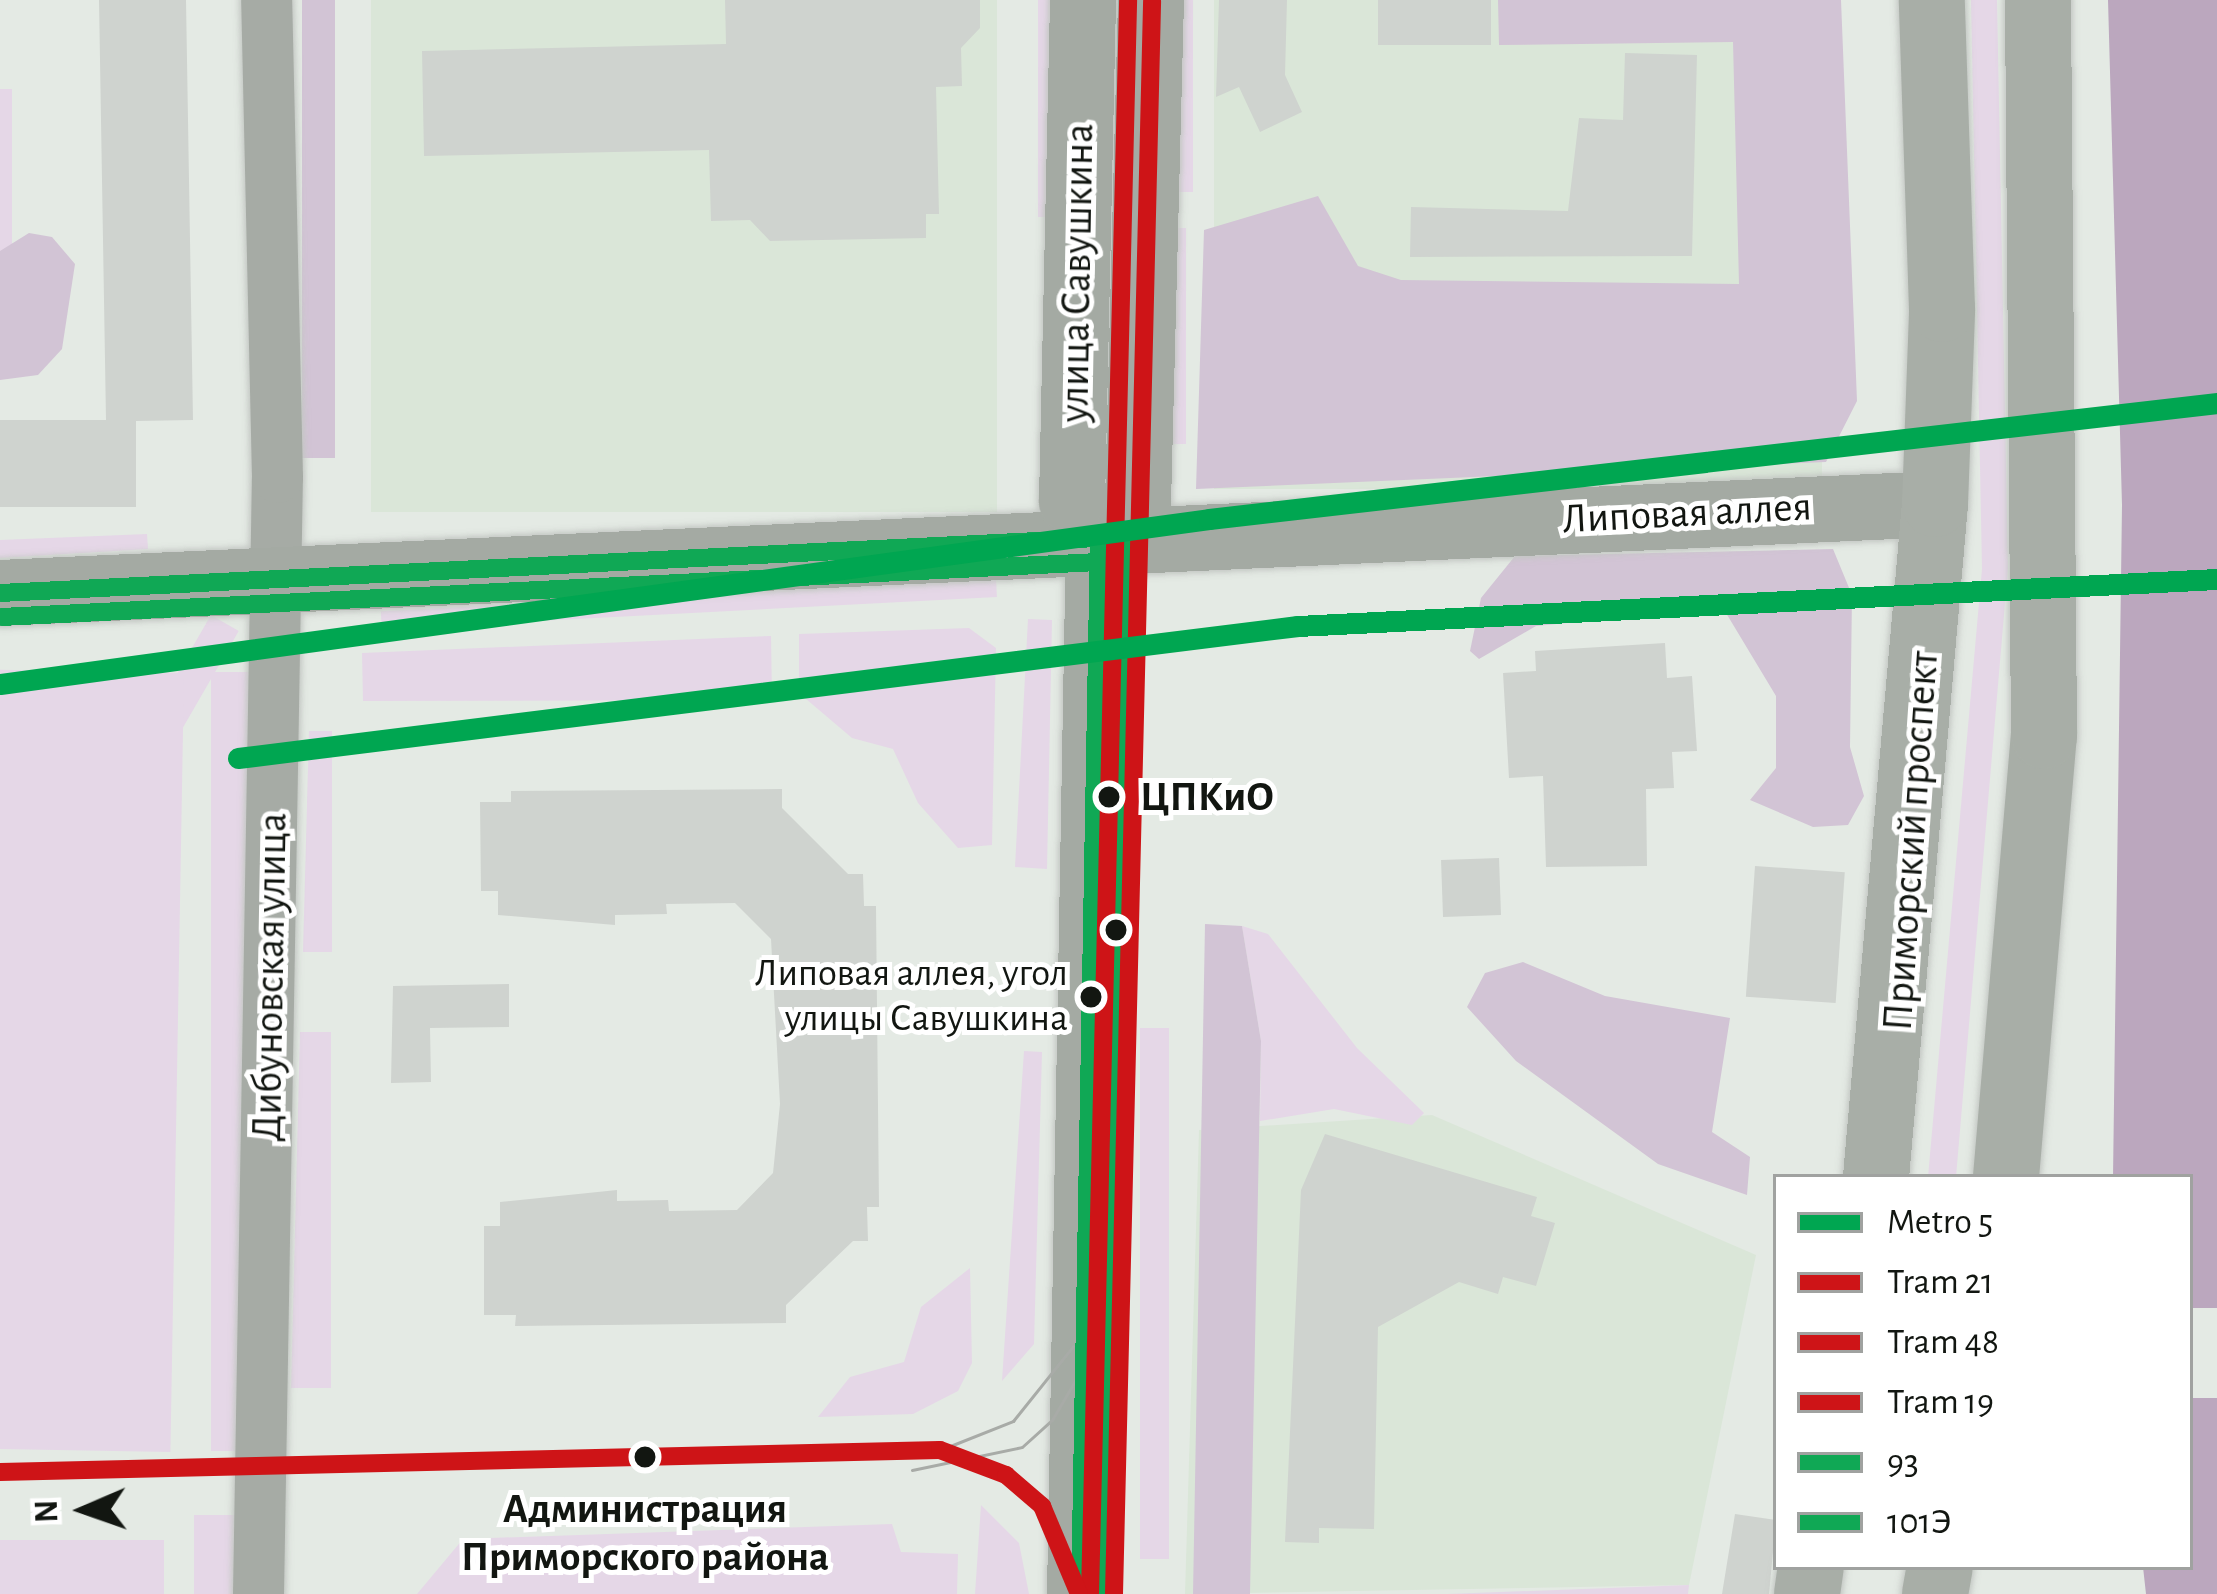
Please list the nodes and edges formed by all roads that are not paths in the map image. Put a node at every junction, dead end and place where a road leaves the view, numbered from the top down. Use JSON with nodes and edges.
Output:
{"nodes":[{"id":1,"x":266,"y":0,"type":"edge"},
{"id":2,"x":1083,"y":0,"type":"edge"},
{"id":3,"x":1150,"y":0,"type":"edge"},
{"id":4,"x":1931,"y":0,"type":"edge"},
{"id":5,"x":2038,"y":0,"type":"edge"},
{"id":6,"x":1935,"y":504,"type":"junction"},
{"id":7,"x":1099,"y":538,"type":"junction"},
{"id":8,"x":276,"y":575,"type":"junction"},
{"id":9,"x":0,"y":593,"type":"edge"},
{"id":10,"x":1876,"y":1174,"type":"edge"},
{"id":11,"x":2006,"y":1174,"type":"edge"},
{"id":12,"x":257,"y":1594,"type":"edge"},
{"id":13,"x":1080,"y":1594,"type":"edge"}],
"edges":[{"from":1,"to":8,"type":"street","name":"Дибуновская улица"},
{"from":2,"to":7,"type":"main road","name":"улица Савушкина"},
{"from":3,"to":7,"type":"main road","name":"улица Савушкина"},
{"from":4,"to":6,"type":"main road","name":"Приморский проспект"},
{"from":5,"to":11,"type":"main road"},
{"from":6,"to":7,"type":"main road","name":"Липовая аллея"},
{"from":6,"to":10,"type":"main road","name":"Приморский проспект"},
{"from":7,"to":8,"type":"main road","name":"Липовая аллея"},
{"from":7,"to":13,"type":"main road","name":"улица Савушкина"},
{"from":8,"to":9,"type":"main road","name":"Липовая аллея"},
{"from":8,"to":12,"type":"street","name":"Дибуновская улица"}]}
